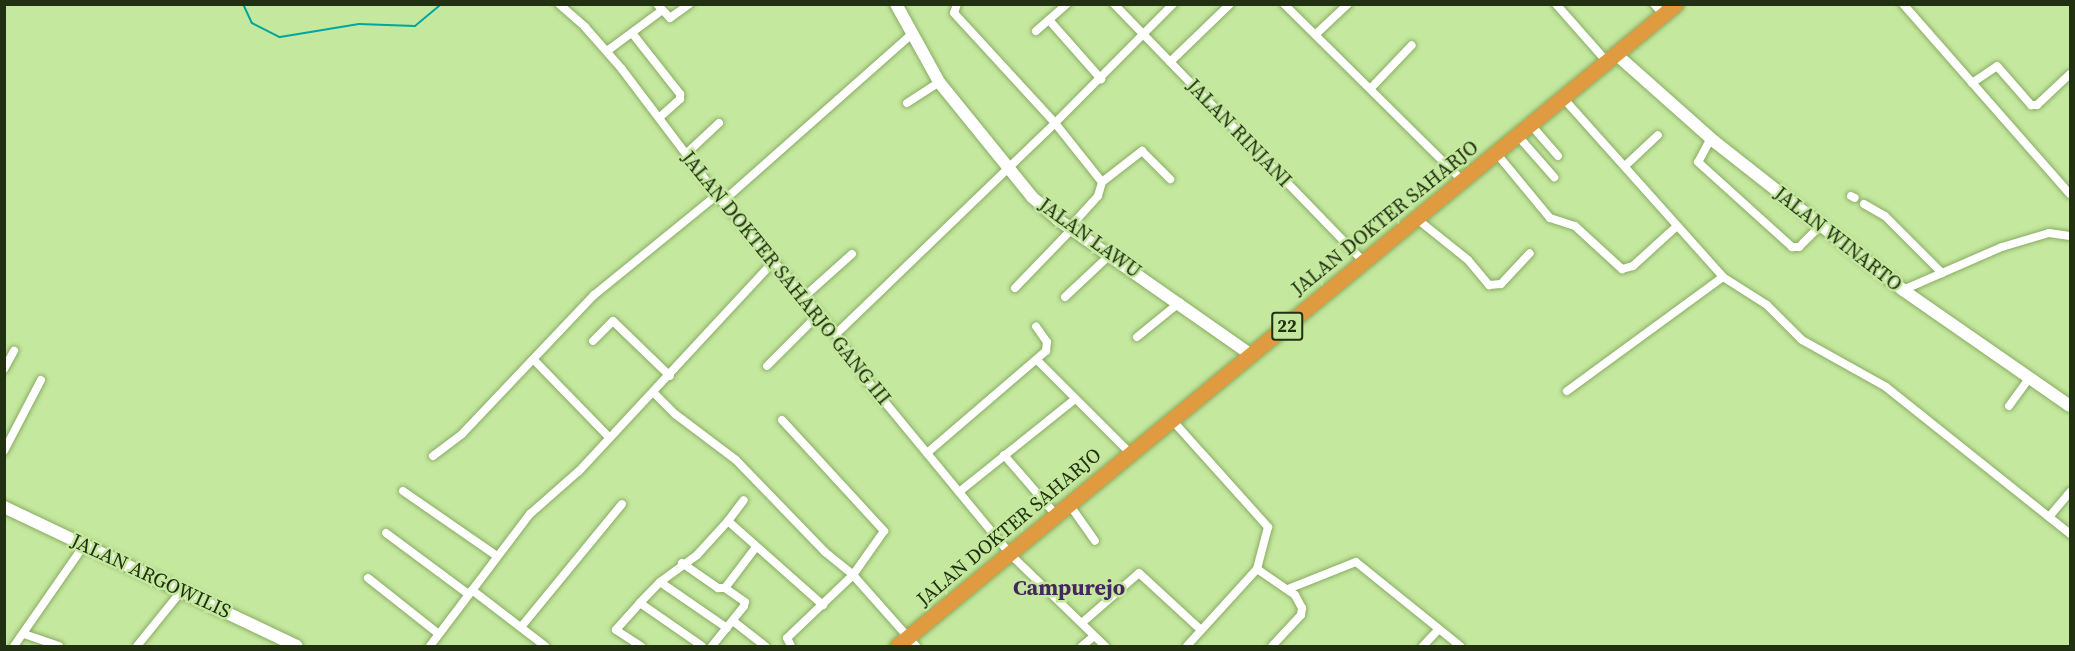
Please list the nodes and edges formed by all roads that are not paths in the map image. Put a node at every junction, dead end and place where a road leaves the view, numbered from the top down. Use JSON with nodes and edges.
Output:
{"nodes":[{"id":1,"x":559,"y":4,"type":"edge"},
{"id":2,"x":689,"y":4,"type":"edge"},
{"id":3,"x":896,"y":4,"type":"edge"},
{"id":4,"x":957,"y":4,"type":"edge"},
{"id":5,"x":1067,"y":4,"type":"edge"},
{"id":6,"x":1114,"y":4,"type":"edge"},
{"id":7,"x":1173,"y":4,"type":"edge"},
{"id":8,"x":1230,"y":4,"type":"edge"},
{"id":9,"x":1284,"y":4,"type":"edge"},
{"id":10,"x":1348,"y":4,"type":"edge"},
{"id":11,"x":1556,"y":4,"type":"edge"},
{"id":12,"x":1654,"y":4,"type":"edge"},
{"id":13,"x":1676,"y":4,"type":"edge"},
{"id":14,"x":1903,"y":4,"type":"edge"},
{"id":15,"x":659,"y":8,"type":"edge"},
{"id":16,"x":1665,"y":16,"type":"junction"},
{"id":17,"x":1049,"y":20,"type":"junction"},
{"id":18,"x":1036,"y":31,"type":"dead end"},
{"id":19,"x":632,"y":33,"type":"junction"},
{"id":20,"x":913,"y":33,"type":"junction"},
{"id":21,"x":1316,"y":34,"type":"junction"},
{"id":22,"x":1145,"y":37,"type":"junction"},
{"id":23,"x":1412,"y":45,"type":"dead end"},
{"id":24,"x":607,"y":51,"type":"junction"},
{"id":25,"x":1613,"y":59,"type":"junction"},
{"id":26,"x":1170,"y":62,"type":"junction"},
{"id":27,"x":2070,"y":74,"type":"edge"},
{"id":28,"x":1101,"y":79,"type":"junction"},
{"id":29,"x":939,"y":82,"type":"junction"},
{"id":30,"x":1972,"y":83,"type":"junction"},
{"id":31,"x":1371,"y":88,"type":"junction"},
{"id":32,"x":1564,"y":99,"type":"junction"},
{"id":33,"x":907,"y":103,"type":"dead end"},
{"id":34,"x":659,"y":118,"type":"junction"},
{"id":35,"x":719,"y":123,"type":"dead end"},
{"id":36,"x":1055,"y":123,"type":"junction"},
{"id":37,"x":1531,"y":125,"type":"junction"},
{"id":38,"x":1658,"y":135,"type":"dead end"},
{"id":39,"x":1518,"y":136,"type":"junction"},
{"id":40,"x":1711,"y":138,"type":"junction"},
{"id":41,"x":687,"y":153,"type":"junction"},
{"id":42,"x":1497,"y":154,"type":"junction"},
{"id":43,"x":1558,"y":156,"type":"dead end"},
{"id":44,"x":1625,"y":166,"type":"junction"},
{"id":45,"x":1008,"y":169,"type":"junction"},
{"id":46,"x":1554,"y":177,"type":"dead end"},
{"id":47,"x":1170,"y":179,"type":"dead end"},
{"id":48,"x":1463,"y":181,"type":"junction"},
{"id":49,"x":1102,"y":182,"type":"junction"},
{"id":50,"x":2070,"y":194,"type":"edge"},
{"id":51,"x":719,"y":199,"type":"junction"},
{"id":52,"x":1864,"y":204,"type":"dead end"},
{"id":53,"x":1417,"y":219,"type":"junction"},
{"id":54,"x":1821,"y":225,"type":"junction"},
{"id":55,"x":1677,"y":226,"type":"junction"},
{"id":56,"x":1070,"y":229,"type":"junction"},
{"id":57,"x":2070,"y":236,"type":"edge"},
{"id":58,"x":1530,"y":253,"type":"dead end"},
{"id":59,"x":852,"y":254,"type":"dead end"},
{"id":60,"x":1111,"y":254,"type":"junction"},
{"id":61,"x":774,"y":261,"type":"junction"},
{"id":62,"x":1364,"y":262,"type":"junction"},
{"id":63,"x":1942,"y":273,"type":"junction"},
{"id":64,"x":1723,"y":277,"type":"junction"},
{"id":65,"x":1015,"y":288,"type":"dead end"},
{"id":66,"x":1903,"y":290,"type":"junction"},
{"id":67,"x":805,"y":296,"type":"junction"},
{"id":68,"x":1065,"y":297,"type":"dead end"},
{"id":69,"x":1180,"y":302,"type":"junction"},
{"id":70,"x":819,"y":314,"type":"junction"},
{"id":71,"x":1036,"y":326,"type":"dead end"},
{"id":72,"x":836,"y":334,"type":"junction"},
{"id":73,"x":1137,"y":338,"type":"dead end"},
{"id":74,"x":593,"y":341,"type":"dead end"},
{"id":75,"x":14,"y":351,"type":"dead end"},
{"id":76,"x":1251,"y":355,"type":"junction"},
{"id":77,"x":534,"y":360,"type":"junction"},
{"id":78,"x":1037,"y":360,"type":"junction"},
{"id":79,"x":767,"y":366,"type":"dead end"},
{"id":80,"x":4,"y":369,"type":"edge"},
{"id":81,"x":670,"y":376,"type":"junction"},
{"id":82,"x":2030,"y":378,"type":"junction"},
{"id":83,"x":41,"y":380,"type":"dead end"},
{"id":84,"x":1567,"y":391,"type":"dead end"},
{"id":85,"x":654,"y":393,"type":"junction"},
{"id":86,"x":1074,"y":399,"type":"junction"},
{"id":87,"x":2009,"y":406,"type":"dead end"},
{"id":88,"x":2070,"y":406,"type":"edge"},
{"id":89,"x":782,"y":420,"type":"dead end"},
{"id":90,"x":1172,"y":420,"type":"junction"},
{"id":91,"x":609,"y":437,"type":"junction"},
{"id":92,"x":4,"y":451,"type":"edge"},
{"id":93,"x":927,"y":453,"type":"junction"},
{"id":94,"x":1131,"y":454,"type":"junction"},
{"id":95,"x":1004,"y":455,"type":"junction"},
{"id":96,"x":433,"y":456,"type":"dead end"},
{"id":97,"x":403,"y":491,"type":"dead end"},
{"id":98,"x":959,"y":492,"type":"junction"},
{"id":99,"x":2070,"y":492,"type":"edge"},
{"id":100,"x":744,"y":500,"type":"dead end"},
{"id":101,"x":622,"y":504,"type":"dead end"},
{"id":102,"x":1069,"y":504,"type":"junction"},
{"id":103,"x":4,"y":507,"type":"edge"},
{"id":104,"x":1056,"y":515,"type":"junction"},
{"id":105,"x":2049,"y":517,"type":"junction"},
{"id":106,"x":728,"y":521,"type":"junction"},
{"id":107,"x":386,"y":533,"type":"dead end"},
{"id":108,"x":2070,"y":534,"type":"edge"},
{"id":109,"x":1095,"y":541,"type":"dead end"},
{"id":110,"x":85,"y":544,"type":"junction"},
{"id":111,"x":756,"y":547,"type":"junction"},
{"id":112,"x":1011,"y":555,"type":"junction"},
{"id":113,"x":496,"y":556,"type":"junction"},
{"id":114,"x":682,"y":563,"type":"junction"},
{"id":115,"x":1257,"y":569,"type":"junction"},
{"id":116,"x":853,"y":575,"type":"junction"},
{"id":117,"x":368,"y":578,"type":"dead end"},
{"id":118,"x":660,"y":582,"type":"junction"},
{"id":119,"x":725,"y":588,"type":"junction"},
{"id":120,"x":183,"y":589,"type":"junction"},
{"id":121,"x":1288,"y":589,"type":"junction"},
{"id":122,"x":470,"y":592,"type":"junction"},
{"id":123,"x":640,"y":603,"type":"junction"},
{"id":124,"x":823,"y":605,"type":"junction"},
{"id":125,"x":1083,"y":622,"type":"junction"},
{"id":126,"x":730,"y":624,"type":"junction"},
{"id":127,"x":521,"y":627,"type":"junction"},
{"id":128,"x":1439,"y":629,"type":"junction"},
{"id":129,"x":1201,"y":630,"type":"junction"},
{"id":130,"x":24,"y":634,"type":"junction"},
{"id":131,"x":439,"y":634,"type":"junction"},
{"id":132,"x":1093,"y":637,"type":"junction"},
{"id":133,"x":789,"y":643,"type":"edge"},
{"id":134,"x":907,"y":644,"type":"edge"},
{"id":135,"x":14,"y":646,"type":"edge"},
{"id":136,"x":59,"y":646,"type":"edge"},
{"id":137,"x":137,"y":646,"type":"edge"},
{"id":138,"x":297,"y":646,"type":"edge"},
{"id":139,"x":430,"y":646,"type":"edge"},
{"id":140,"x":545,"y":646,"type":"edge"},
{"id":141,"x":641,"y":646,"type":"edge"},
{"id":142,"x":702,"y":646,"type":"edge"},
{"id":143,"x":712,"y":646,"type":"edge"},
{"id":144,"x":765,"y":646,"type":"edge"},
{"id":145,"x":778,"y":646,"type":"edge"},
{"id":146,"x":1082,"y":646,"type":"edge"},
{"id":147,"x":1105,"y":646,"type":"edge"},
{"id":148,"x":1187,"y":646,"type":"edge"},
{"id":149,"x":1272,"y":646,"type":"edge"},
{"id":150,"x":1423,"y":646,"type":"edge"},
{"id":151,"x":1460,"y":646,"type":"edge"}],
"edges":[{"from":1,"to":24,"type":"street","name":"JALAN DOKTER SAHARJO GANG III"},
{"from":2,"to":15,"type":"street"},
{"from":3,"to":20,"type":"street","name":"JALAN LAWU"},
{"from":4,"to":36,"type":"street"},
{"from":5,"to":17,"type":"street"},
{"from":6,"to":22,"type":"street","name":"JALAN RINJANI"},
{"from":7,"to":22,"type":"street"},
{"from":8,"to":26,"type":"street"},
{"from":9,"to":21,"type":"street"},
{"from":10,"to":21,"type":"street"},
{"from":11,"to":25,"type":"street"},
{"from":12,"to":16,"type":"street"},
{"from":13,"to":16,"type":"highway","name":"JALAN DOKTER SAHARJO","number":"22"},
{"from":14,"to":30,"type":"street"},
{"from":15,"to":19,"type":"street"},
{"from":16,"to":25,"type":"highway","name":"JALAN DOKTER SAHARJO","number":"22"},
{"from":17,"to":18,"type":"street"},
{"from":17,"to":28,"type":"street"},
{"from":19,"to":24,"type":"street"},
{"from":19,"to":34,"type":"street"},
{"from":20,"to":29,"type":"street","name":"JALAN LAWU"},
{"from":20,"to":51,"type":"street"},
{"from":21,"to":31,"type":"street"},
{"from":22,"to":26,"type":"street","name":"JALAN RINJANI"},
{"from":22,"to":28,"type":"street"},
{"from":23,"to":31,"type":"street"},
{"from":24,"to":34,"type":"street","name":"JALAN DOKTER SAHARJO GANG III"},
{"from":25,"to":32,"type":"highway","name":"JALAN DOKTER SAHARJO","number":"22"},
{"from":25,"to":40,"type":"street","name":"JALAN WINARTO"},
{"from":26,"to":62,"type":"street","name":"JALAN RINJANI"},
{"from":27,"to":30,"type":"street"},
{"from":28,"to":36,"type":"street"},
{"from":29,"to":33,"type":"street"},
{"from":29,"to":45,"type":"street","name":"JALAN LAWU"},
{"from":30,"to":50,"type":"street"},
{"from":31,"to":48,"type":"street"},
{"from":32,"to":37,"type":"highway","name":"JALAN DOKTER SAHARJO","number":"22"},
{"from":32,"to":44,"type":"street"},
{"from":34,"to":41,"type":"street","name":"JALAN DOKTER SAHARJO GANG III"},
{"from":35,"to":41,"type":"street"},
{"from":36,"to":45,"type":"street"},
{"from":36,"to":49,"type":"street"},
{"from":37,"to":39,"type":"highway","name":"JALAN DOKTER SAHARJO","number":"22"},
{"from":37,"to":43,"type":"street"},
{"from":38,"to":44,"type":"street"},
{"from":39,"to":42,"type":"highway","name":"JALAN DOKTER SAHARJO","number":"22"},
{"from":39,"to":46,"type":"street"},
{"from":40,"to":54,"type":"street","name":"JALAN WINARTO"},
{"from":40,"to":54,"type":"street"},
{"from":41,"to":51,"type":"street","name":"JALAN DOKTER SAHARJO GANG III"},
{"from":42,"to":48,"type":"highway","name":"JALAN DOKTER SAHARJO","number":"22"},
{"from":42,"to":55,"type":"street"},
{"from":44,"to":55,"type":"street"},
{"from":45,"to":56,"type":"street","name":"JALAN LAWU"},
{"from":45,"to":72,"type":"street"},
{"from":47,"to":49,"type":"street"},
{"from":48,"to":53,"type":"highway","name":"JALAN DOKTER SAHARJO","number":"22"},
{"from":49,"to":56,"type":"street"},
{"from":51,"to":61,"type":"street","name":"JALAN DOKTER SAHARJO GANG III"},
{"from":51,"to":77,"type":"street"},
{"from":52,"to":63,"type":"street"},
{"from":53,"to":58,"type":"street"},
{"from":53,"to":62,"type":"highway","name":"JALAN DOKTER SAHARJO","number":"22"},
{"from":54,"to":66,"type":"street","name":"JALAN WINARTO"},
{"from":55,"to":64,"type":"street"},
{"from":56,"to":60,"type":"street","name":"JALAN LAWU"},
{"from":56,"to":65,"type":"street"},
{"from":57,"to":63,"type":"street"},
{"from":59,"to":67,"type":"street"},
{"from":60,"to":68,"type":"street"},
{"from":60,"to":69,"type":"street","name":"JALAN LAWU"},
{"from":61,"to":67,"type":"street","name":"JALAN DOKTER SAHARJO GANG III"},
{"from":61,"to":81,"type":"street"},
{"from":62,"to":76,"type":"highway","name":"JALAN DOKTER SAHARJO","number":"22"},
{"from":63,"to":66,"type":"street"},
{"from":64,"to":84,"type":"street"},
{"from":64,"to":105,"type":"street"},
{"from":66,"to":82,"type":"street","name":"JALAN WINARTO"},
{"from":67,"to":70,"type":"street","name":"JALAN DOKTER SAHARJO GANG III"},
{"from":69,"to":73,"type":"street"},
{"from":69,"to":76,"type":"street","name":"JALAN LAWU"},
{"from":70,"to":72,"type":"street","name":"JALAN DOKTER SAHARJO GANG III"},
{"from":70,"to":79,"type":"street"},
{"from":71,"to":78,"type":"street"},
{"from":72,"to":93,"type":"street","name":"JALAN DOKTER SAHARJO GANG III"},
{"from":74,"to":81,"type":"street"},
{"from":75,"to":80,"type":"street"},
{"from":76,"to":90,"type":"highway","name":"JALAN DOKTER SAHARJO","number":"22"},
{"from":77,"to":91,"type":"street"},
{"from":77,"to":96,"type":"street"},
{"from":78,"to":86,"type":"street"},
{"from":78,"to":93,"type":"street"},
{"from":81,"to":85,"type":"street"},
{"from":82,"to":87,"type":"street"},
{"from":82,"to":88,"type":"street","name":"JALAN WINARTO"},
{"from":83,"to":92,"type":"street"},
{"from":85,"to":91,"type":"street"},
{"from":85,"to":116,"type":"street"},
{"from":86,"to":94,"type":"street"},
{"from":86,"to":95,"type":"street"},
{"from":89,"to":116,"type":"street"},
{"from":90,"to":94,"type":"highway","name":"JALAN DOKTER SAHARJO","number":"22"},
{"from":90,"to":115,"type":"street"},
{"from":91,"to":113,"type":"street"},
{"from":93,"to":98,"type":"street","name":"JALAN DOKTER SAHARJO GANG III"},
{"from":94,"to":102,"type":"highway","name":"JALAN DOKTER SAHARJO","number":"22"},
{"from":95,"to":98,"type":"street"},
{"from":95,"to":104,"type":"street"},
{"from":97,"to":113,"type":"street"},
{"from":98,"to":112,"type":"street","name":"JALAN DOKTER SAHARJO GANG III"},
{"from":99,"to":105,"type":"street"},
{"from":100,"to":106,"type":"street"},
{"from":101,"to":127,"type":"street"},
{"from":102,"to":104,"type":"highway","name":"JALAN DOKTER SAHARJO","number":"22"},
{"from":102,"to":109,"type":"street"},
{"from":103,"to":110,"type":"street","name":"JALAN ARGOWILIS"},
{"from":104,"to":112,"type":"highway","name":"JALAN DOKTER SAHARJO","number":"22"},
{"from":105,"to":108,"type":"street"},
{"from":106,"to":111,"type":"street"},
{"from":106,"to":114,"type":"street"},
{"from":107,"to":122,"type":"street"},
{"from":110,"to":120,"type":"street","name":"JALAN ARGOWILIS"},
{"from":110,"to":130,"type":"street"},
{"from":111,"to":119,"type":"street"},
{"from":111,"to":124,"type":"street"},
{"from":112,"to":125,"type":"street","name":"JALAN DOKTER SAHARJO GANG III"},
{"from":112,"to":134,"type":"highway","name":"JALAN DOKTER SAHARJO","number":"22"},
{"from":113,"to":122,"type":"street"},
{"from":114,"to":118,"type":"street"},
{"from":114,"to":119,"type":"street"},
{"from":115,"to":121,"type":"street"},
{"from":115,"to":129,"type":"street"},
{"from":116,"to":124,"type":"street"},
{"from":116,"to":134,"type":"street"},
{"from":117,"to":131,"type":"street"},
{"from":118,"to":123,"type":"street"},
{"from":118,"to":126,"type":"street"},
{"from":119,"to":126,"type":"street"},
{"from":120,"to":137,"type":"street"},
{"from":120,"to":138,"type":"street","name":"JALAN ARGOWILIS"},
{"from":121,"to":128,"type":"street"},
{"from":121,"to":149,"type":"street"},
{"from":122,"to":127,"type":"street"},
{"from":122,"to":131,"type":"street"},
{"from":123,"to":141,"type":"street"},
{"from":123,"to":142,"type":"street"},
{"from":124,"to":133,"type":"street"},
{"from":125,"to":129,"type":"street"},
{"from":125,"to":132,"type":"street","name":"JALAN DOKTER SAHARJO GANG III"},
{"from":126,"to":143,"type":"street"},
{"from":126,"to":144,"type":"street"},
{"from":127,"to":140,"type":"street"},
{"from":128,"to":150,"type":"street"},
{"from":128,"to":151,"type":"street"},
{"from":129,"to":148,"type":"street"},
{"from":130,"to":135,"type":"street"},
{"from":130,"to":136,"type":"street"},
{"from":131,"to":139,"type":"street"},
{"from":132,"to":146,"type":"street"},
{"from":132,"to":147,"type":"street","name":"JALAN DOKTER SAHARJO GANG III"},
{"from":133,"to":145,"type":"street"}]}
